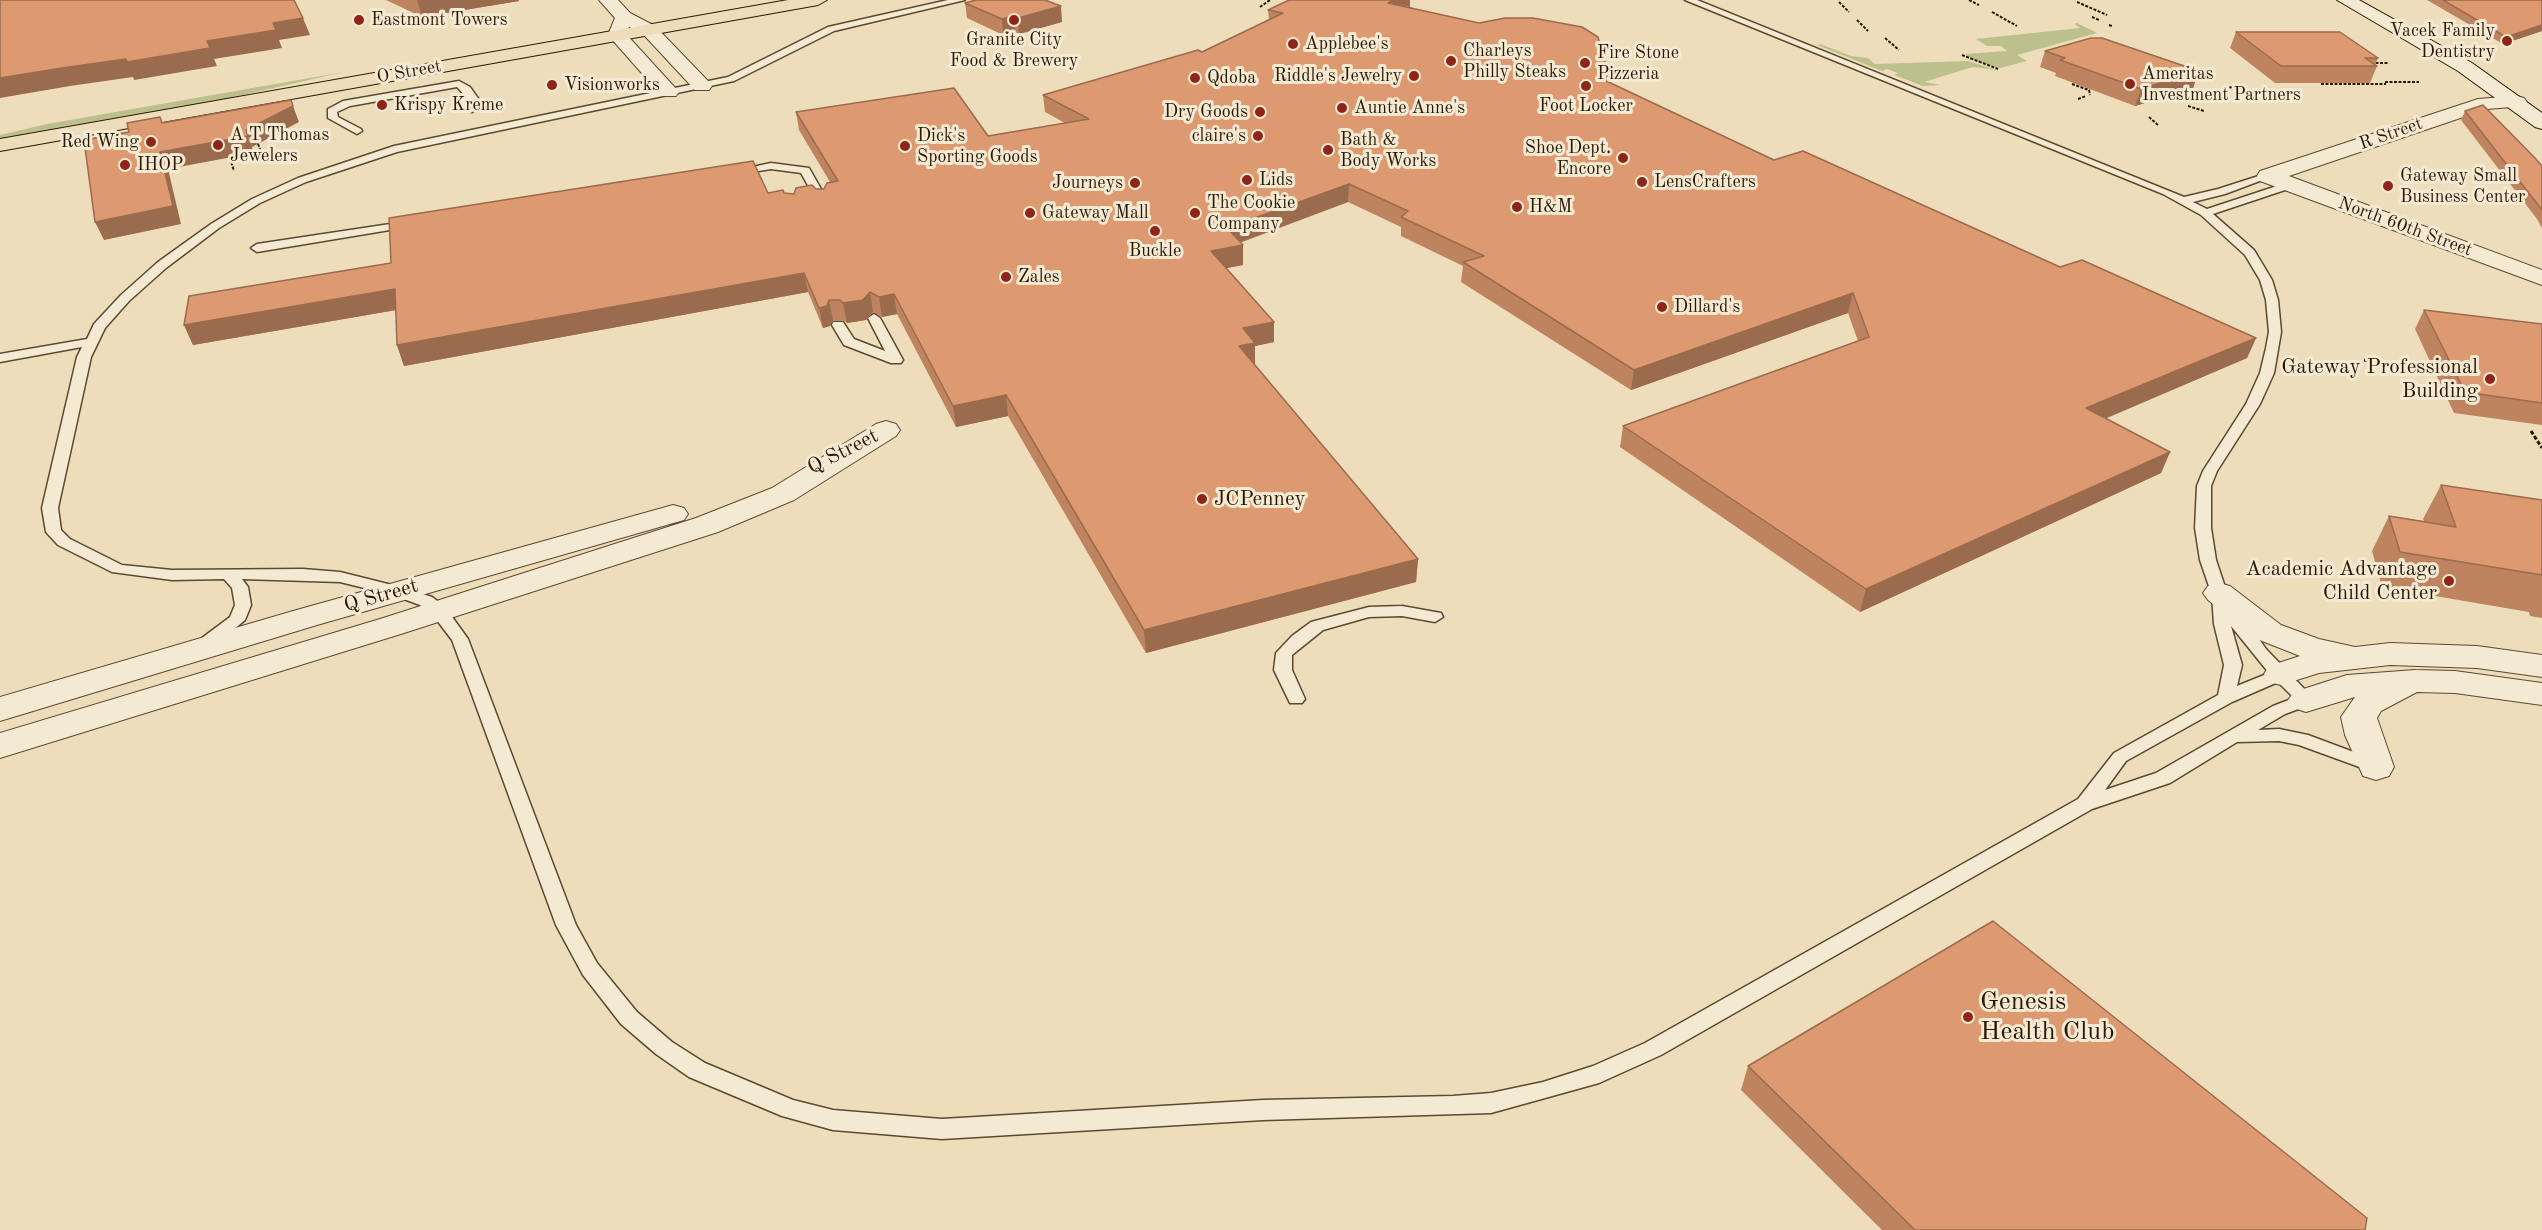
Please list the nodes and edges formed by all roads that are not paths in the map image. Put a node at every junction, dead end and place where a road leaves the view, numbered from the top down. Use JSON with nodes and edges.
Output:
{"nodes":[{"id":1,"x":608,"y":0,"type":"edge"},
{"id":2,"x":724,"y":0,"type":"edge"},
{"id":3,"x":818,"y":0,"type":"edge"},
{"id":4,"x":961,"y":0,"type":"edge"},
{"id":5,"x":1689,"y":0,"type":"edge"},
{"id":6,"x":2346,"y":0,"type":"edge"},
{"id":7,"x":620,"y":26,"type":"junction"},
{"id":8,"x":649,"y":30,"type":"junction"},
{"id":9,"x":702,"y":86,"type":"junction"},
{"id":10,"x":669,"y":92,"type":"junction"},
{"id":11,"x":2526,"y":98,"type":"junction"},
{"id":12,"x":468,"y":110,"type":"dead end"},
{"id":13,"x":46,"y":118,"type":"dead end"},
{"id":14,"x":2542,"y":123,"type":"edge"},
{"id":15,"x":357,"y":131,"type":"dead end"},
{"id":16,"x":0,"y":145,"type":"edge"},
{"id":17,"x":726,"y":173,"type":"edge"},
{"id":18,"x":2287,"y":178,"type":"junction"},
{"id":19,"x":2184,"y":200,"type":"junction"},
{"id":20,"x":823,"y":203,"type":"edge"},
{"id":21,"x":2205,"y":213,"type":"junction"},
{"id":22,"x":419,"y":222,"type":"edge"},
{"id":23,"x":257,"y":248,"type":"dead end"},
{"id":24,"x":2542,"y":266,"type":"edge"},
{"id":25,"x":2542,"y":278,"type":"edge"},
{"id":26,"x":874,"y":318,"type":"edge"},
{"id":27,"x":838,"y":325,"type":"edge"},
{"id":28,"x":90,"y":342,"type":"junction"},
{"id":29,"x":0,"y":358,"type":"edge"},
{"id":30,"x":230,"y":576,"type":"junction"},
{"id":31,"x":398,"y":591,"type":"junction"},
{"id":32,"x":2219,"y":593,"type":"junction"},
{"id":33,"x":439,"y":611,"type":"junction"},
{"id":34,"x":1435,"y":617,"type":"dead end"},
{"id":35,"x":188,"y":652,"type":"junction"},
{"id":36,"x":2374,"y":655,"type":"junction"},
{"id":37,"x":2542,"y":666,"type":"edge"},
{"id":38,"x":2281,"y":674,"type":"junction"},
{"id":39,"x":2415,"y":681,"type":"junction"},
{"id":40,"x":2542,"y":694,"type":"edge"},
{"id":41,"x":2226,"y":698,"type":"junction"},
{"id":42,"x":1296,"y":699,"type":"dead end"},
{"id":43,"x":2306,"y":700,"type":"junction"},
{"id":44,"x":0,"y":709,"type":"edge"},
{"id":45,"x":2233,"y":738,"type":"junction"},
{"id":46,"x":0,"y":746,"type":"edge"},
{"id":47,"x":2376,"y":767,"type":"joint"},
{"id":48,"x":2085,"y":804,"type":"junction"}],
"edges":[{"from":1,"to":7,"type":"street"},
{"from":2,"to":7,"type":"main road","name":"O Street"},
{"from":3,"to":8,"type":"main road","name":"O Street"},
{"from":4,"to":9,"type":"lane"},
{"from":5,"to":19,"type":"lane"},
{"from":6,"to":11,"type":"street"},
{"from":7,"to":8,"type":"main road","name":"O Street"},
{"from":7,"to":10,"type":"street"},
{"from":7,"to":13,"type":"main road","name":"O Street"},
{"from":7,"to":16,"type":"main road","name":"O Street"},
{"from":8,"to":9,"type":"street"},
{"from":9,"to":10,"type":"lane"},
{"from":10,"to":28,"type":"lane"},
{"from":11,"to":14,"type":"street"},
{"from":11,"to":18,"type":"street","name":"R Street"},
{"from":12,"to":15,"type":"lane"},
{"from":17,"to":20,"type":"lane"},
{"from":18,"to":19,"type":"lane"},
{"from":18,"to":21,"type":"lane"},
{"from":18,"to":24,"type":"street","name":"North 60th Street"},
{"from":18,"to":25,"type":"street","name":"North 60th Street"},
{"from":19,"to":21,"type":"lane"},
{"from":21,"to":32,"type":"lane"},
{"from":22,"to":23,"type":"lane"},
{"from":26,"to":27,"type":"lane"},
{"from":28,"to":29,"type":"lane"},
{"from":28,"to":30,"type":"lane"},
{"from":30,"to":31,"type":"lane"},
{"from":30,"to":35,"type":"lane"},
{"from":31,"to":33,"type":"lane"},
{"from":31,"to":33,"type":"street","name":"Q Street"},
{"from":31,"to":35,"type":"street","name":"Q Street"},
{"from":32,"to":36,"type":"street"},
{"from":32,"to":38,"type":"lane"},
{"from":32,"to":41,"type":"lane"},
{"from":33,"to":46,"type":"street","name":"Q Street"},
{"from":33,"to":48,"type":"lane"},
{"from":34,"to":42,"type":"lane"},
{"from":35,"to":44,"type":"street","name":"Q Street"},
{"from":36,"to":37,"type":"street"},
{"from":36,"to":38,"type":"street"},
{"from":38,"to":41,"type":"lane"},
{"from":38,"to":43,"type":"lane"},
{"from":39,"to":40,"type":"street"},
{"from":39,"to":43,"type":"street"},
{"from":39,"to":47,"type":"street"},
{"from":41,"to":48,"type":"lane"},
{"from":43,"to":45,"type":"lane"},
{"from":45,"to":47,"type":"lane"},
{"from":45,"to":48,"type":"lane"}]}
